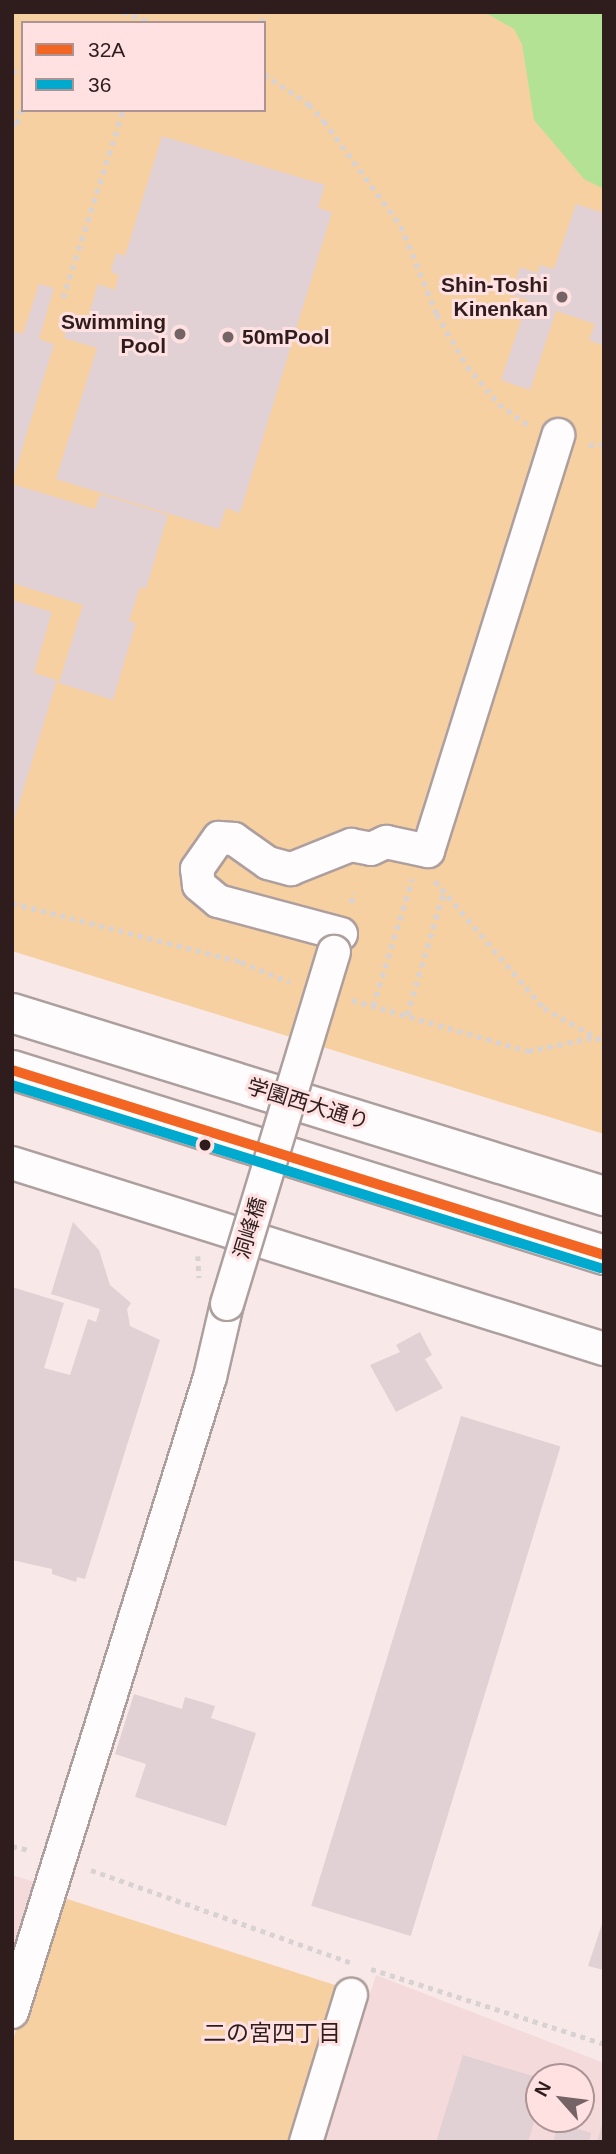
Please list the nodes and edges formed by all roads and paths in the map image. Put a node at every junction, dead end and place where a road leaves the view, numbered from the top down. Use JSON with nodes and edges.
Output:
{"nodes":[{"id":1,"x":123,"y":12,"type":"edge"},
{"id":2,"x":147,"y":21,"type":"edge"},
{"id":3,"x":266,"y":75,"type":"edge"},
{"id":4,"x":21,"y":111,"type":"edge"},
{"id":5,"x":122,"y":112,"type":"edge"},
{"id":6,"x":12,"y":123,"type":"edge"},
{"id":7,"x":63,"y":298,"type":"dead end"},
{"id":8,"x":558,"y":435,"type":"junction"},
{"id":9,"x":604,"y":444,"type":"edge"},
{"id":10,"x":443,"y":894,"type":"dead end"},
{"id":11,"x":12,"y":903,"type":"edge"},
{"id":12,"x":455,"y":908,"type":"dead end"},
{"id":13,"x":400,"y":918,"type":"dead end"},
{"id":14,"x":302,"y":986,"type":"dead end"},
{"id":15,"x":349,"y":999,"type":"dead end"},
{"id":16,"x":373,"y":1006,"type":"junction"},
{"id":17,"x":12,"y":1013,"type":"edge"},
{"id":18,"x":407,"y":1016,"type":"junction"},
{"id":19,"x":592,"y":1038,"type":"junction"},
{"id":20,"x":604,"y":1042,"type":"edge"},
{"id":21,"x":12,"y":1070,"type":"edge"},
{"id":22,"x":12,"y":1163,"type":"edge"},
{"id":23,"x":604,"y":1196,"type":"edge"},
{"id":24,"x":604,"y":1255,"type":"edge"},
{"id":25,"x":604,"y":1349,"type":"edge"},
{"id":26,"x":12,"y":1846,"type":"edge"},
{"id":27,"x":60,"y":1858,"type":"junction"},
{"id":28,"x":351,"y":1995,"type":"dead end"},
{"id":29,"x":12,"y":2012,"type":"edge"},
{"id":30,"x":604,"y":2044,"type":"edge"},
{"id":31,"x":306,"y":2142,"type":"edge"}],
"edges":[{"from":1,"to":2,"type":"path"},
{"from":3,"to":8,"type":"path"},
{"from":4,"to":6,"type":"path"},
{"from":5,"to":7,"type":"path"},
{"from":8,"to":9,"type":"path"},
{"from":8,"to":27,"type":"street","name":"洞峰橋","bridge":true},
{"from":10,"to":18,"type":"path"},
{"from":11,"to":14,"type":"path"},
{"from":12,"to":19,"type":"path"},
{"from":13,"to":16,"type":"path"},
{"from":15,"to":16,"type":"path"},
{"from":16,"to":18,"type":"path"},
{"from":17,"to":23,"type":"main road","name":"学園西大通り"},
{"from":18,"to":19,"type":"path"},
{"from":19,"to":20,"type":"path"},
{"from":21,"to":24,"type":"main road"},
{"from":22,"to":25,"type":"street"},
{"from":26,"to":27,"type":"path"},
{"from":27,"to":29,"type":"street","name":"洞峰橋"},
{"from":27,"to":30,"type":"path"},
{"from":28,"to":31,"type":"street"}]}
